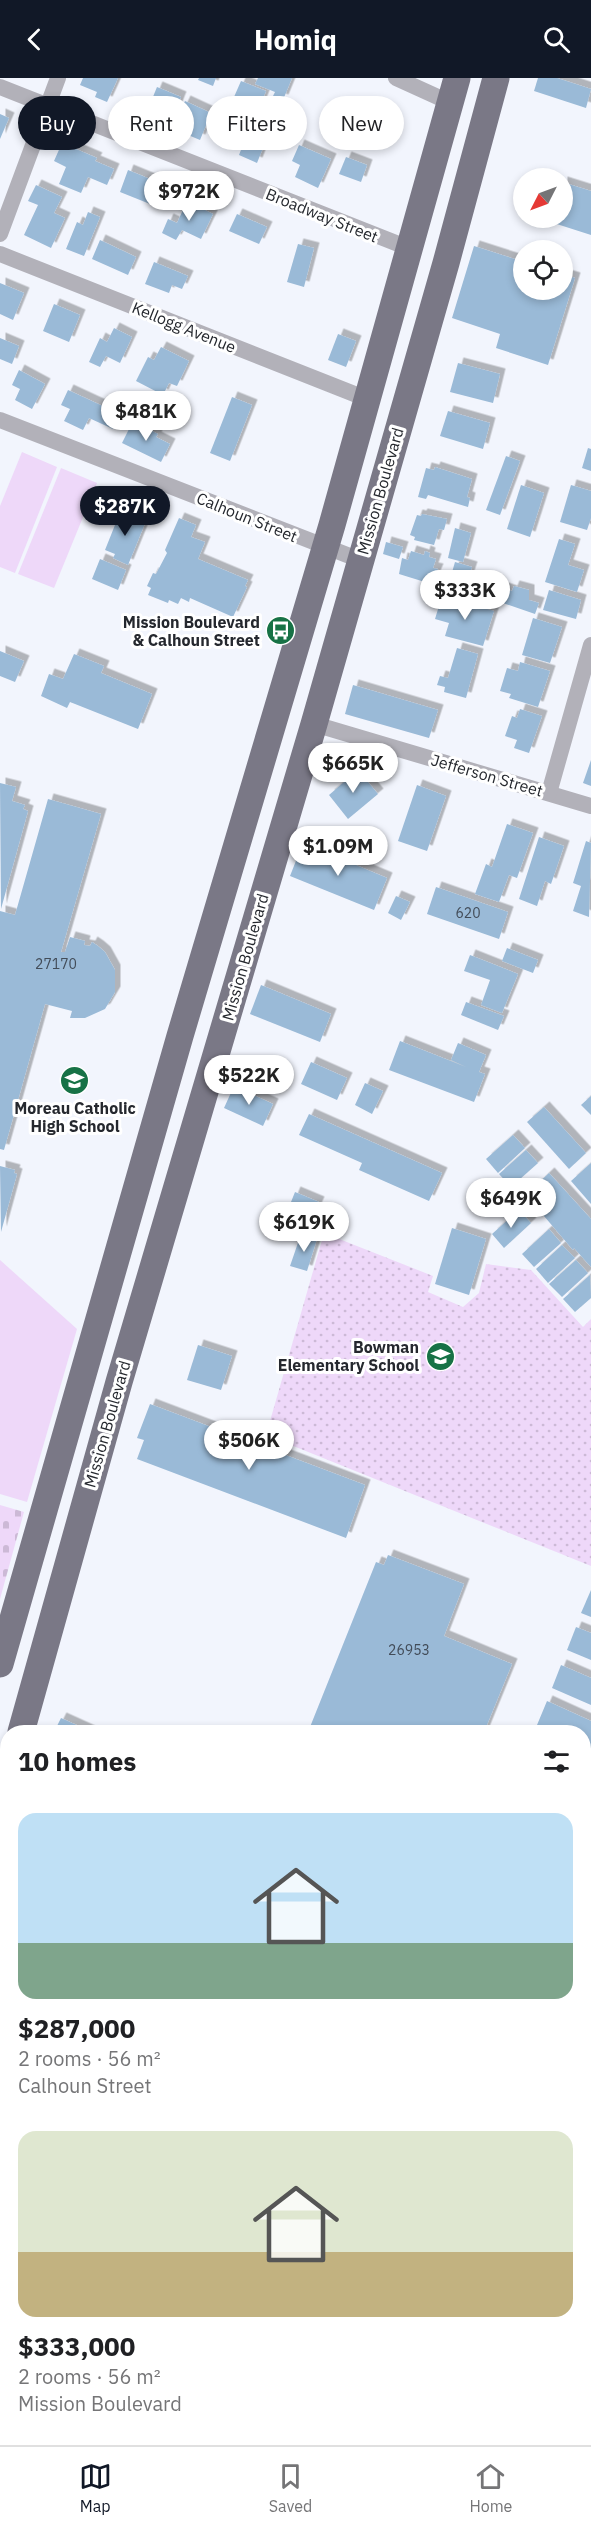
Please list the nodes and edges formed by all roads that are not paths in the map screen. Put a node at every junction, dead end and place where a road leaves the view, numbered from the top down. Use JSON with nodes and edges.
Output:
{"nodes":[{"id":1,"x":58,"y":78,"type":"edge"},
{"id":2,"x":396,"y":78,"type":"edge"},
{"id":3,"x":496,"y":78,"type":"edge"},
{"id":4,"x":0,"y":87,"type":"edge"},
{"id":5,"x":454,"y":90,"type":"edge"},
{"id":6,"x":21,"y":96,"type":"edge"},
{"id":7,"x":51,"y":96,"type":"edge"},
{"id":8,"x":96,"y":126,"type":"edge"},
{"id":9,"x":31,"y":150,"type":"edge"},
{"id":10,"x":0,"y":234,"type":"edge"},
{"id":11,"x":411,"y":249,"type":"junction"},
{"id":12,"x":0,"y":254,"type":"edge"},
{"id":13,"x":367,"y":399,"type":"junction"},
{"id":14,"x":0,"y":420,"type":"edge"},
{"id":15,"x":325,"y":547,"type":"junction"},
{"id":16,"x":360,"y":560,"type":"junction"},
{"id":17,"x":591,"y":645,"type":"edge"},
{"id":18,"x":314,"y":724,"type":"junction"},
{"id":19,"x":549,"y":793,"type":"junction"},
{"id":20,"x":591,"y":806,"type":"edge"},
{"id":21,"x":236,"y":850,"type":"junction"},
{"id":22,"x":273,"y":862,"type":"junction"},
{"id":23,"x":82,"y":1372,"type":"junction"},
{"id":24,"x":93,"y":1473,"type":"junction"},
{"id":25,"x":0,"y":1664,"type":"edge"},
{"id":26,"x":23,"y":1725,"type":"edge"}],
"edges":[{"from":1,"to":7,"type":"street"},
{"from":2,"to":5,"type":"street"},
{"from":3,"to":16,"type":"main road","name":"Mission Boulevard"},
{"from":4,"to":6,"type":"street","name":"Broadway Street"},
{"from":5,"to":11,"type":"main road"},
{"from":8,"to":11,"type":"street","name":"Broadway Street"},
{"from":9,"to":10,"type":"street"},
{"from":11,"to":13,"type":"main road"},
{"from":12,"to":13,"type":"street","name":"Kellogg Avenue"},
{"from":13,"to":15,"type":"main road"},
{"from":14,"to":15,"type":"street","name":"Calhoun Street"},
{"from":15,"to":16,"type":"street","name":"Calhoun Street"},
{"from":15,"to":21,"type":"main road"},
{"from":16,"to":18,"type":"main road","name":"Mission Boulevard"},
{"from":17,"to":19,"type":"street"},
{"from":18,"to":19,"type":"street","name":"Jefferson Street"},
{"from":18,"to":22,"type":"main road","name":"Mission Boulevard"},
{"from":19,"to":20,"type":"street","name":"Jefferson Street"},
{"from":21,"to":22,"type":"main road"},
{"from":21,"to":23,"type":"main road"},
{"from":22,"to":24,"type":"main road","name":"Mission Boulevard"},
{"from":23,"to":24,"type":"main road"},
{"from":23,"to":25,"type":"main road"},
{"from":24,"to":26,"type":"main road","name":"Mission Boulevard"}]}
